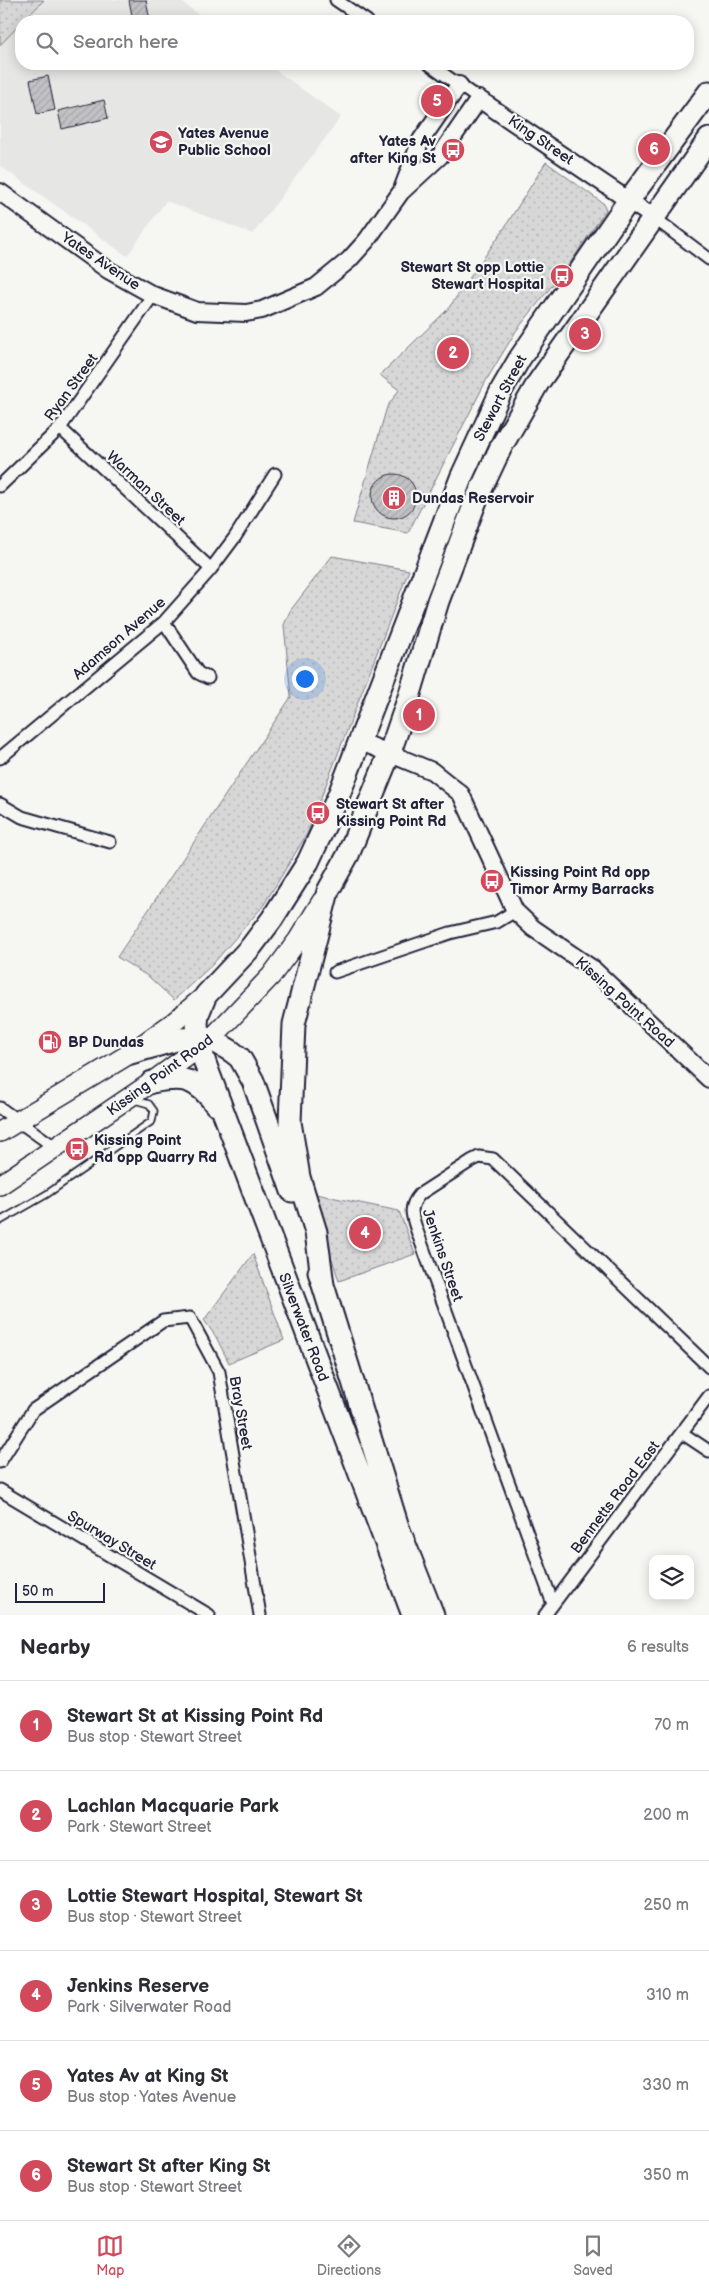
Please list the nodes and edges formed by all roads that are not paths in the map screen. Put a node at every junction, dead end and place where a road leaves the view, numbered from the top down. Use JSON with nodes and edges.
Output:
{"nodes":[{"id":1,"x":336,"y":0,"type":"edge"},
{"id":2,"x":358,"y":15,"type":"edge"},
{"id":3,"x":438,"y":70,"type":"edge"},
{"id":4,"x":459,"y":85,"type":"junction"},
{"id":5,"x":709,"y":92,"type":"edge"},
{"id":6,"x":479,"y":99,"type":"junction"},
{"id":7,"x":709,"y":140,"type":"edge"},
{"id":8,"x":0,"y":192,"type":"edge"},
{"id":9,"x":401,"y":192,"type":"junction"},
{"id":10,"x":629,"y":200,"type":"junction"},
{"id":11,"x":653,"y":217,"type":"junction"},
{"id":12,"x":709,"y":259,"type":"edge"},
{"id":13,"x":153,"y":295,"type":"junction"},
{"id":14,"x":60,"y":428,"type":"junction"},
{"id":15,"x":275,"y":474,"type":"dead end"},
{"id":16,"x":0,"y":486,"type":"edge"},
{"id":17,"x":211,"y":568,"type":"junction"},
{"id":18,"x":164,"y":622,"type":"junction"},
{"id":19,"x":208,"y":678,"type":"dead end"},
{"id":20,"x":359,"y":741,"type":"junction"},
{"id":21,"x":390,"y":752,"type":"junction"},
{"id":22,"x":0,"y":758,"type":"edge"},
{"id":23,"x":0,"y":804,"type":"edge"},
{"id":24,"x":110,"y":842,"type":"dead end"},
{"id":25,"x":328,"y":891,"type":"junction"},
{"id":26,"x":515,"y":911,"type":"junction"},
{"id":27,"x":335,"y":972,"type":"dead end"},
{"id":28,"x":206,"y":995,"type":"junction"},
{"id":29,"x":203,"y":1042,"type":"junction"},
{"id":30,"x":131,"y":1053,"type":"junction"},
{"id":31,"x":709,"y":1079,"type":"edge"},
{"id":32,"x":152,"y":1082,"type":"junction"},
{"id":33,"x":124,"y":1102,"type":"junction"},
{"id":34,"x":0,"y":1108,"type":"edge"},
{"id":35,"x":18,"y":1120,"type":"junction"},
{"id":36,"x":226,"y":1120,"type":"junction"},
{"id":37,"x":0,"y":1132,"type":"edge"},
{"id":38,"x":56,"y":1148,"type":"junction"},
{"id":39,"x":0,"y":1185,"type":"edge"},
{"id":40,"x":0,"y":1221,"type":"edge"},
{"id":41,"x":323,"y":1285,"type":"junction"},
{"id":42,"x":709,"y":1367,"type":"edge"},
{"id":43,"x":709,"y":1396,"type":"edge"},
{"id":44,"x":682,"y":1433,"type":"junction"},
{"id":45,"x":709,"y":1451,"type":"edge"},
{"id":46,"x":0,"y":1462,"type":"edge"},
{"id":47,"x":0,"y":1490,"type":"edge"},
{"id":48,"x":553,"y":1604,"type":"junction"},
{"id":49,"x":209,"y":1615,"type":"edge"},
{"id":50,"x":260,"y":1615,"type":"edge"},
{"id":51,"x":413,"y":1615,"type":"edge"},
{"id":52,"x":433,"y":1615,"type":"edge"},
{"id":53,"x":545,"y":1615,"type":"edge"}],
"edges":[{"from":1,"to":2,"type":"street"},
{"from":3,"to":4,"type":"street","name":"King Street"},
{"from":4,"to":6,"type":"street","name":"King Street"},
{"from":4,"to":9,"type":"street","name":"Yates Avenue"},
{"from":5,"to":10,"type":"highway","name":"Stewart Street"},
{"from":6,"to":9,"type":"street","name":"Yates Avenue"},
{"from":6,"to":10,"type":"street","name":"King Street"},
{"from":7,"to":11,"type":"highway","name":"Stewart Street"},
{"from":8,"to":13,"type":"street","name":"Yates Avenue"},
{"from":9,"to":13,"type":"street","name":"Yates Avenue"},
{"from":10,"to":11,"type":"street","name":"King Street"},
{"from":10,"to":20,"type":"highway","name":"Stewart Street"},
{"from":11,"to":12,"type":"street"},
{"from":11,"to":21,"type":"highway","name":"Stewart Street"},
{"from":13,"to":14,"type":"street","name":"Ryan Street"},
{"from":14,"to":16,"type":"street","name":"Ryan Street"},
{"from":14,"to":17,"type":"street","name":"Warman Street"},
{"from":15,"to":17,"type":"street","name":"Adamson Avenue"},
{"from":17,"to":18,"type":"street","name":"Adamson Avenue"},
{"from":18,"to":19,"type":"street"},
{"from":18,"to":22,"type":"street","name":"Adamson Avenue"},
{"from":20,"to":21,"type":"street","name":"Kissing Point Road"},
{"from":20,"to":28,"type":"highway"},
{"from":21,"to":25,"type":"highway","name":"Kissing Point Road"},
{"from":21,"to":26,"type":"street","name":"Kissing Point Road"},
{"from":23,"to":24,"type":"street"},
{"from":25,"to":29,"type":"main road","name":"Kissing Point Road"},
{"from":25,"to":41,"type":"highway","name":"Silverwater Road"},
{"from":26,"to":27,"type":"street"},
{"from":26,"to":31,"type":"street","name":"Kissing Point Road"},
{"from":28,"to":29,"type":"highway","name":"Silverwater Road"},
{"from":28,"to":30,"type":"main road"},
{"from":29,"to":30,"type":"highway"},
{"from":29,"to":32,"type":"main road","name":"Kissing Point Road"},
{"from":29,"to":36,"type":"highway","name":"Silverwater Road"},
{"from":29,"to":41,"type":"highway","name":"Silverwater Road"},
{"from":30,"to":35,"type":"main road"},
{"from":32,"to":33,"type":"main road","name":"Kissing Point Road"},
{"from":32,"to":36,"type":"highway"},
{"from":33,"to":38,"type":"main road","name":"Kissing Point Road"},
{"from":33,"to":40,"type":"lane","name":"Kissing Point Road"},
{"from":34,"to":35,"type":"street"},
{"from":35,"to":37,"type":"main road"},
{"from":35,"to":38,"type":"street"},
{"from":36,"to":51,"type":"highway","name":"Silverwater Road"},
{"from":38,"to":39,"type":"main road","name":"Kissing Point Road"},
{"from":41,"to":52,"type":"highway","name":"Silverwater Road"},
{"from":42,"to":48,"type":"street","name":"Jenkins Street"},
{"from":43,"to":44,"type":"street","name":"Bennetts Road East"},
{"from":44,"to":45,"type":"street"},
{"from":44,"to":48,"type":"street","name":"Bennetts Road East"},
{"from":46,"to":50,"type":"street","name":"Bray Street"},
{"from":47,"to":49,"type":"street","name":"Spurway Street"},
{"from":48,"to":53,"type":"street","name":"Bennetts Road East"}]}
